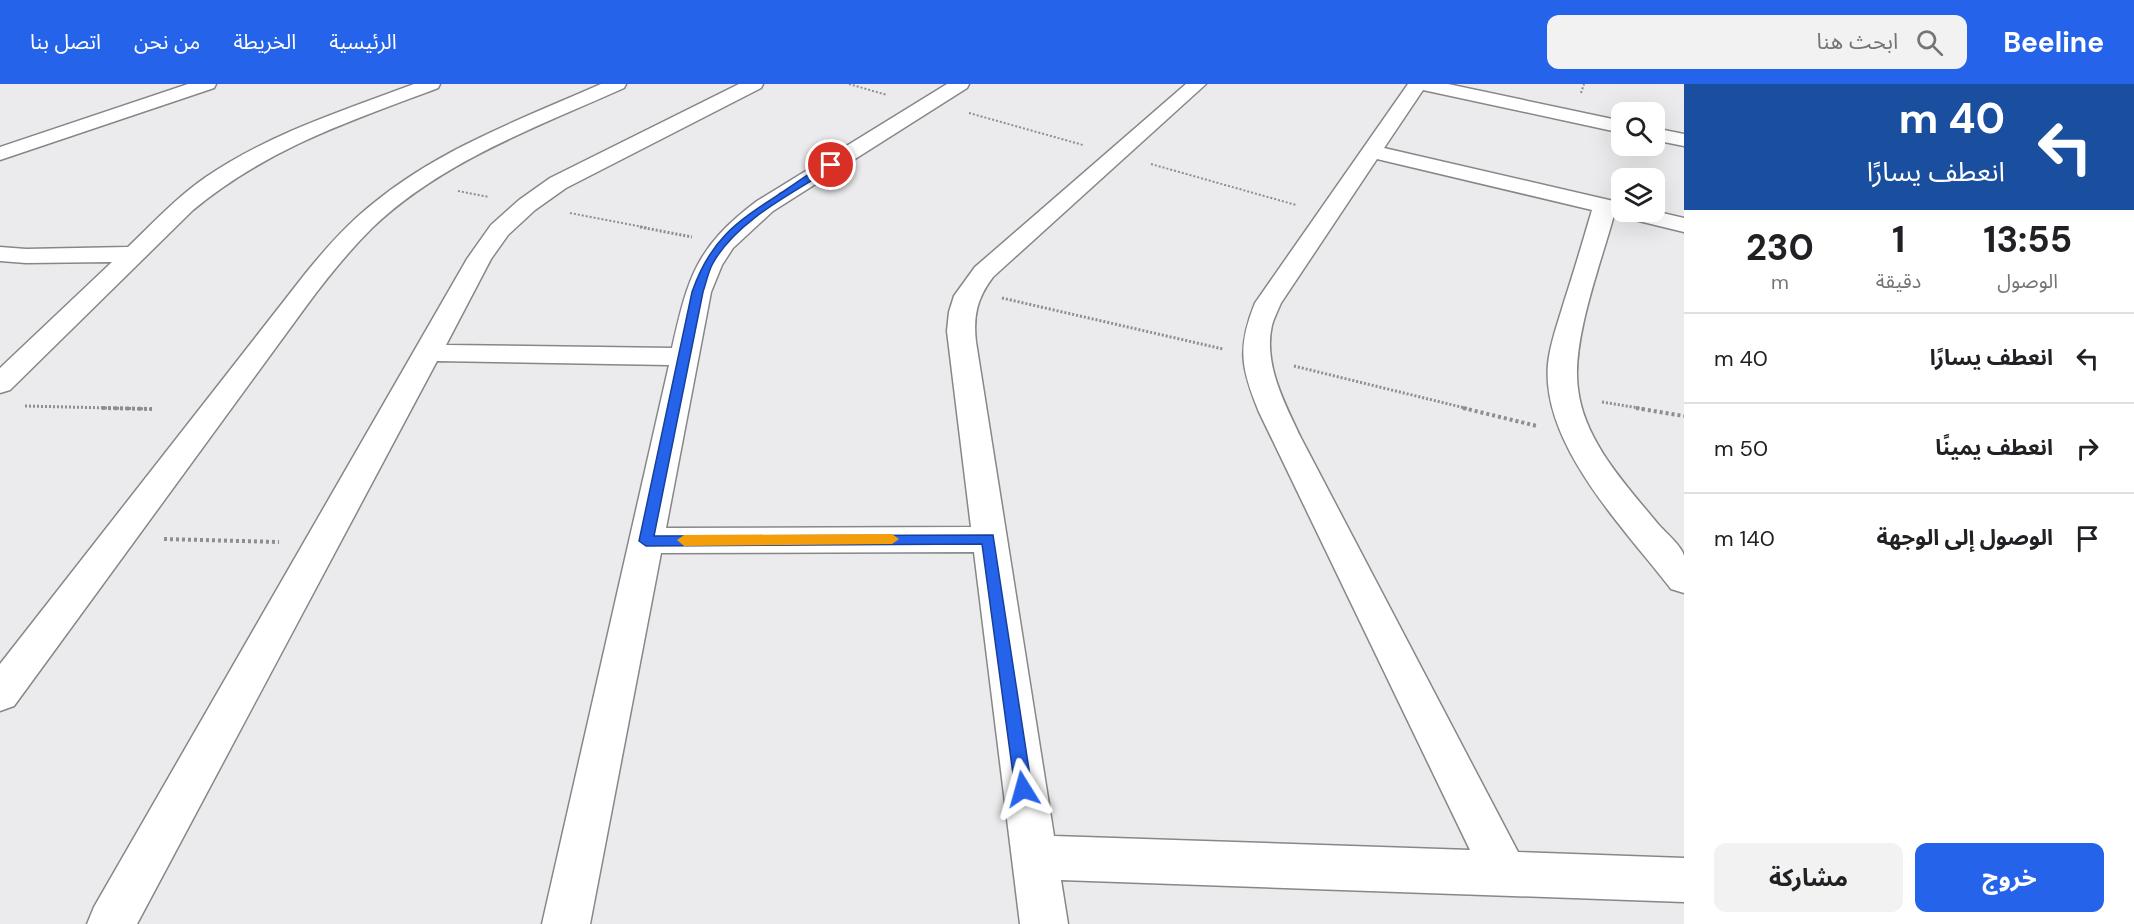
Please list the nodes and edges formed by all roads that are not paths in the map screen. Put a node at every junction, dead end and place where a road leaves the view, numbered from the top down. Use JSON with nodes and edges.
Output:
{"nodes":[{"id":1,"x":207,"y":84,"type":"edge"},
{"id":2,"x":431,"y":84,"type":"edge"},
{"id":3,"x":617,"y":84,"type":"edge"},
{"id":4,"x":754,"y":84,"type":"edge"},
{"id":5,"x":960,"y":84,"type":"edge"},
{"id":6,"x":1197,"y":84,"type":"edge"},
{"id":7,"x":1416,"y":84,"type":"edge"},
{"id":8,"x":1422,"y":84,"type":"edge"},
{"id":9,"x":1611,"y":125,"type":"edge"},
{"id":10,"x":1665,"y":136,"type":"edge"},
{"id":11,"x":1684,"y":140,"type":"edge"},
{"id":12,"x":1371,"y":151,"type":"junction"},
{"id":13,"x":0,"y":154,"type":"edge"},
{"id":14,"x":1611,"y":207,"type":"edge"},
{"id":15,"x":1665,"y":220,"type":"edge"},
{"id":16,"x":1613,"y":222,"type":"edge"},
{"id":17,"x":1684,"y":225,"type":"edge"},
{"id":18,"x":0,"y":254,"type":"edge"},
{"id":19,"x":136,"y":254,"type":"junction"},
{"id":20,"x":429,"y":353,"type":"junction"},
{"id":21,"x":686,"y":357,"type":"junction"},
{"id":22,"x":0,"y":384,"type":"edge"},
{"id":23,"x":988,"y":539,"type":"junction"},
{"id":24,"x":646,"y":541,"type":"junction"},
{"id":25,"x":1684,"y":579,"type":"edge"},
{"id":26,"x":0,"y":694,"type":"edge"},
{"id":27,"x":1033,"y":857,"type":"junction"},
{"id":28,"x":1505,"y":874,"type":"junction"},
{"id":29,"x":1684,"y":880,"type":"edge"},
{"id":30,"x":111,"y":924,"type":"edge"},
{"id":31,"x":566,"y":924,"type":"edge"},
{"id":32,"x":1044,"y":924,"type":"edge"}],
"edges":[{"from":1,"to":13,"type":"street"},
{"from":2,"to":19,"type":"street"},
{"from":3,"to":26,"type":"street"},
{"from":4,"to":20,"type":"street"},
{"from":5,"to":21,"type":"street"},
{"from":6,"to":23,"type":"street"},
{"from":7,"to":12,"type":"street"},
{"from":8,"to":9,"type":"street"},
{"from":10,"to":11,"type":"street"},
{"from":12,"to":14,"type":"street"},
{"from":12,"to":28,"type":"street"},
{"from":15,"to":17,"type":"street"},
{"from":16,"to":25,"type":"street"},
{"from":18,"to":19,"type":"street"},
{"from":19,"to":22,"type":"street"},
{"from":20,"to":21,"type":"street"},
{"from":20,"to":30,"type":"street"},
{"from":21,"to":24,"type":"street"},
{"from":23,"to":24,"type":"street"},
{"from":23,"to":27,"type":"street"},
{"from":24,"to":31,"type":"street"},
{"from":27,"to":28,"type":"street"},
{"from":27,"to":32,"type":"street"},
{"from":28,"to":29,"type":"street"}]}
